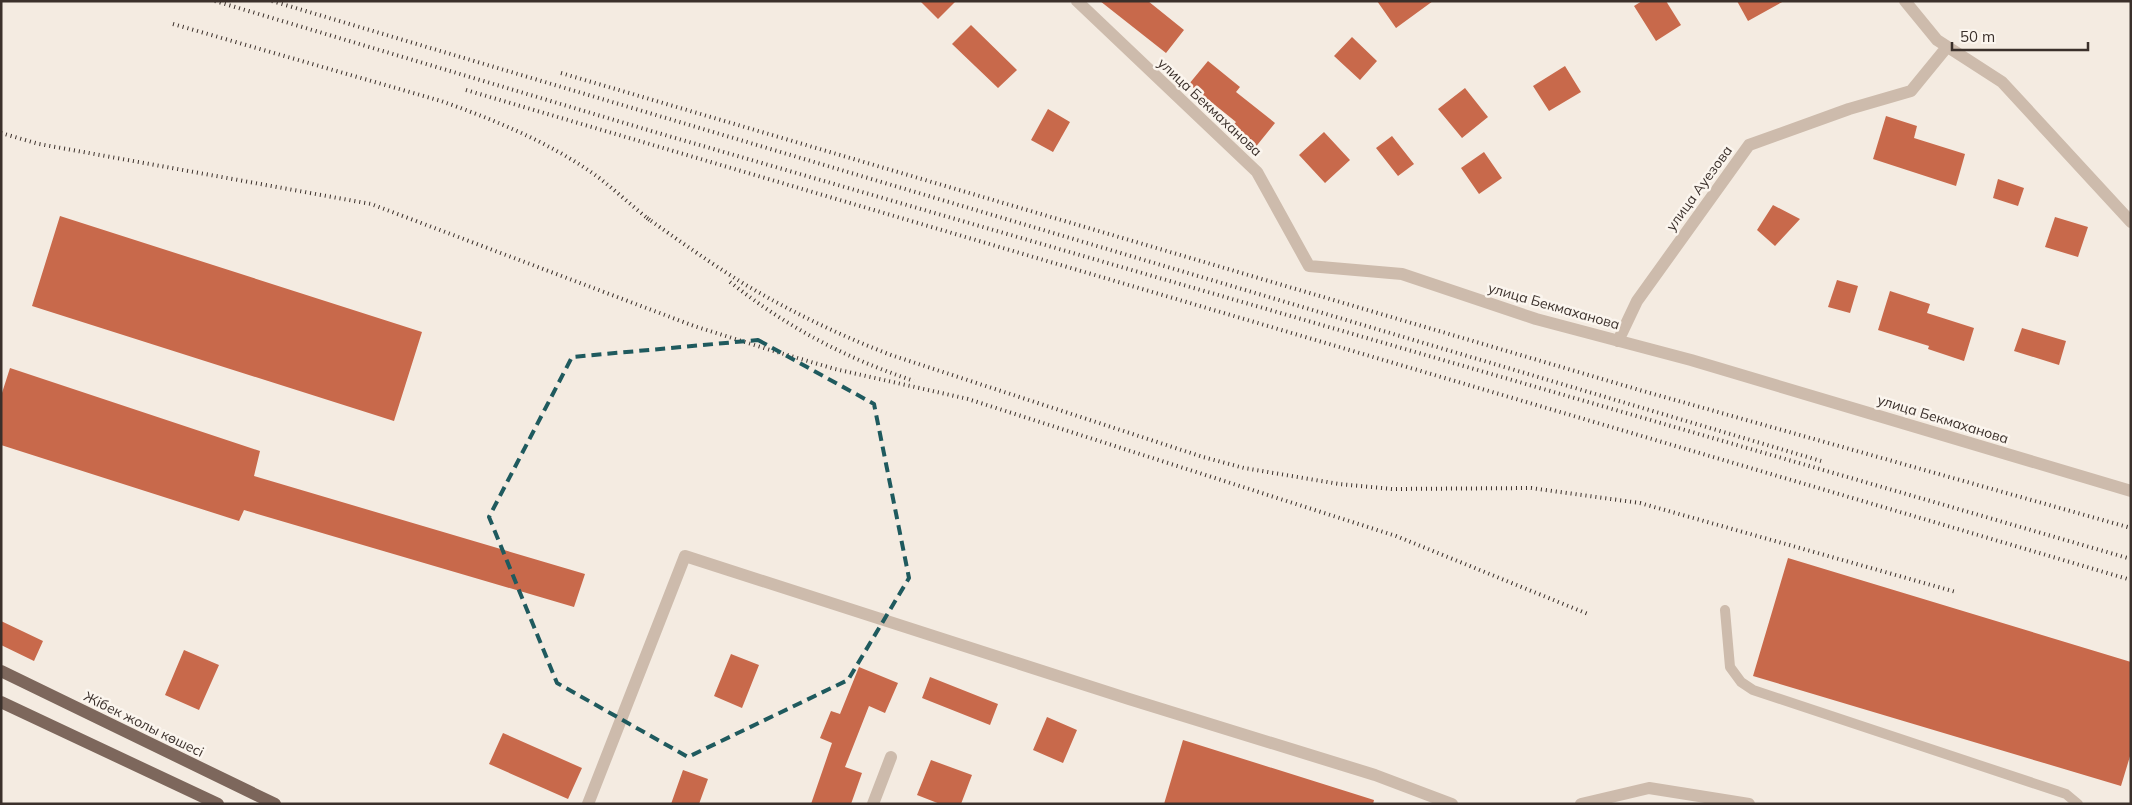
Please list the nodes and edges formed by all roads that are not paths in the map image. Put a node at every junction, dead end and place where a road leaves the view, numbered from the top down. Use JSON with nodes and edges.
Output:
{"nodes":[{"id":1,"x":1077,"y":1,"type":"edge"},
{"id":2,"x":1905,"y":1,"type":"edge"},
{"id":3,"x":1947,"y":47,"type":"junction"},
{"id":4,"x":2131,"y":222,"type":"edge"},
{"id":5,"x":1618,"y":341,"type":"junction"},
{"id":6,"x":2131,"y":491,"type":"edge"},
{"id":7,"x":1724,"y":610,"type":"dead end"},
{"id":8,"x":1,"y":670,"type":"edge"},
{"id":9,"x":1,"y":702,"type":"edge"},
{"id":10,"x":891,"y":757,"type":"dead end"},
{"id":11,"x":218,"y":804,"type":"edge"},
{"id":12,"x":274,"y":804,"type":"edge"},
{"id":13,"x":588,"y":804,"type":"edge"},
{"id":14,"x":873,"y":804,"type":"edge"},
{"id":15,"x":1452,"y":804,"type":"edge"},
{"id":16,"x":1581,"y":804,"type":"edge"},
{"id":17,"x":1749,"y":804,"type":"edge"},
{"id":18,"x":2078,"y":804,"type":"edge"}],
"edges":[{"from":1,"to":5,"type":"street","name":"улица Бекмаханова"},
{"from":2,"to":3,"type":"street"},
{"from":3,"to":4,"type":"street"},
{"from":3,"to":5,"type":"street","name":"улица Ауезова"},
{"from":5,"to":6,"type":"street","name":"улица Бекмаханова"},
{"from":7,"to":18,"type":"lane"},
{"from":8,"to":12,"type":"main road","name":"Жібек жолы көшесі"},
{"from":9,"to":11,"type":"main road"},
{"from":10,"to":14,"type":"street"},
{"from":13,"to":15,"type":"street"},
{"from":16,"to":17,"type":"street"}]}
